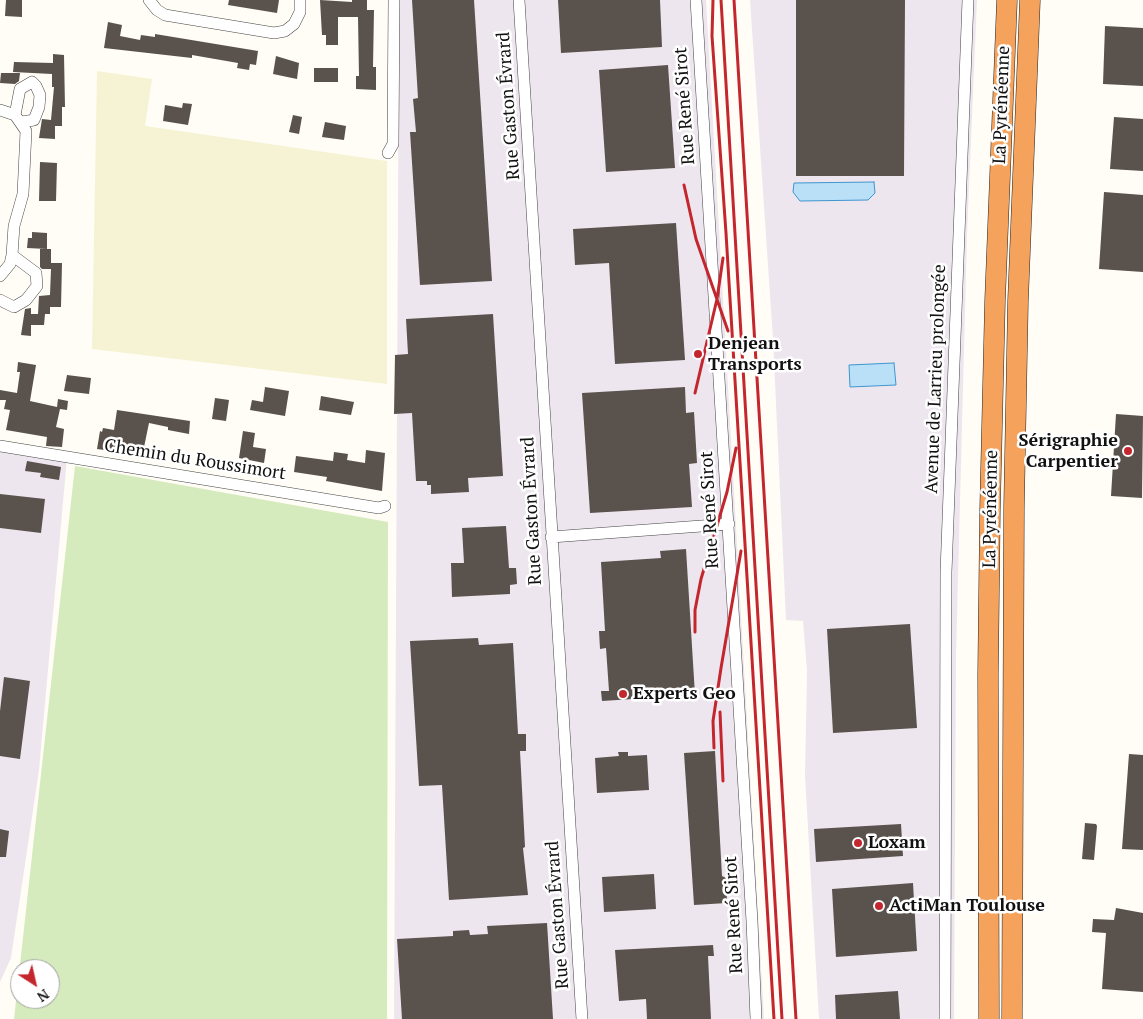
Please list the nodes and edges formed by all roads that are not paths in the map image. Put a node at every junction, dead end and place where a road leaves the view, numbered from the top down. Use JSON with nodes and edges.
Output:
{"nodes":[{"id":1,"x":150,"y":0,"type":"edge"},
{"id":2,"x":300,"y":0,"type":"edge"},
{"id":3,"x":394,"y":0,"type":"edge"},
{"id":4,"x":519,"y":0,"type":"edge"},
{"id":5,"x":696,"y":0,"type":"edge"},
{"id":6,"x":968,"y":0,"type":"edge"},
{"id":7,"x":1007,"y":0,"type":"edge"},
{"id":8,"x":1030,"y":0,"type":"edge"},
{"id":9,"x":0,"y":110,"type":"edge"},
{"id":10,"x":388,"y":154,"type":"dead end"},
{"id":11,"x":12,"y":255,"type":"junction"},
{"id":12,"x":0,"y":276,"type":"edge"},
{"id":13,"x":0,"y":300,"type":"edge"},
{"id":14,"x":0,"y":446,"type":"edge"},
{"id":15,"x":385,"y":506,"type":"dead end"},
{"id":16,"x":729,"y":524,"type":"junction"},
{"id":17,"x":551,"y":536,"type":"junction"},
{"id":18,"x":582,"y":1019,"type":"edge"},
{"id":19,"x":756,"y":1019,"type":"edge"},
{"id":20,"x":944,"y":1019,"type":"edge"},
{"id":21,"x":989,"y":1019,"type":"edge"},
{"id":22,"x":1012,"y":1019,"type":"edge"}],
"edges":[{"from":1,"to":2,"type":"street"},
{"from":3,"to":10,"type":"street"},
{"from":4,"to":17,"type":"street","name":"Rue Gaston Évrard"},
{"from":5,"to":16,"type":"street","name":"Rue René Sirot"},
{"from":6,"to":20,"type":"street","name":"Avenue de Larrieu prolongée"},
{"from":7,"to":21,"type":"highway","name":"La Pyrénéenne"},
{"from":8,"to":22,"type":"highway","name":"La Pyrénéenne"},
{"from":9,"to":11,"type":"street"},
{"from":11,"to":12,"type":"street"},
{"from":11,"to":13,"type":"street"},
{"from":14,"to":15,"type":"street","name":"Chemin du Roussimort"},
{"from":16,"to":17,"type":"street"},
{"from":16,"to":19,"type":"street","name":"Rue René Sirot"},
{"from":17,"to":18,"type":"street","name":"Rue Gaston Évrard"}]}
